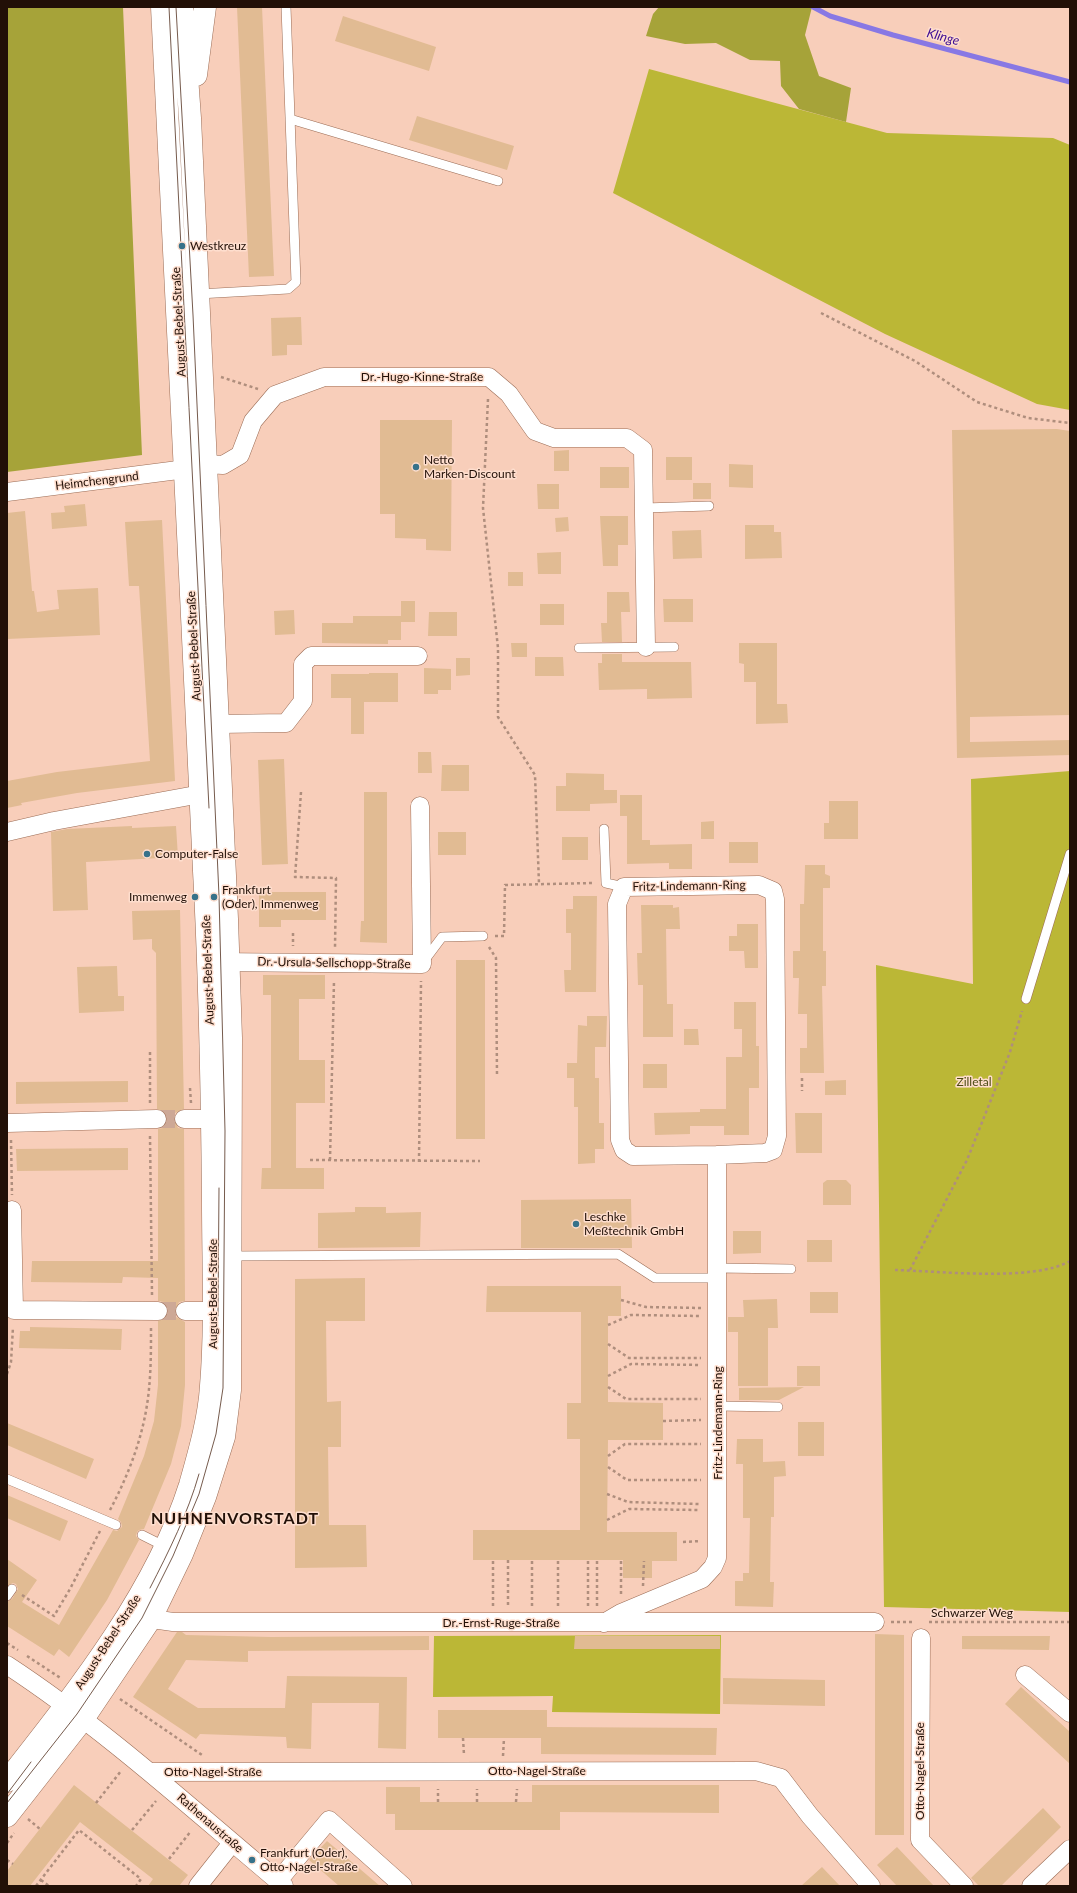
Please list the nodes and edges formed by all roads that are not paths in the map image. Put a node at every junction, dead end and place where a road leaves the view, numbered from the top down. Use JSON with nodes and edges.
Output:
{"nodes":[{"id":1,"x":162,"y":7,"type":"edge"},
{"id":2,"x":182,"y":7,"type":"edge"},
{"id":3,"x":205,"y":7,"type":"edge"},
{"id":4,"x":286,"y":7,"type":"edge"},
{"id":5,"x":190,"y":118,"type":"junction"},
{"id":6,"x":290,"y":119,"type":"junction"},
{"id":7,"x":498,"y":181,"type":"dead end"},
{"id":8,"x":198,"y":294,"type":"junction"},
{"id":9,"x":196,"y":467,"type":"junction"},
{"id":10,"x":7,"y":492,"type":"edge"},
{"id":11,"x":709,"y":506,"type":"dead end"},
{"id":12,"x":644,"y":508,"type":"junction"},
{"id":13,"x":646,"y":647,"type":"junction"},
{"id":14,"x":674,"y":647,"type":"dead end"},
{"id":15,"x":579,"y":648,"type":"dead end"},
{"id":16,"x":418,"y":656,"type":"dead end"},
{"id":17,"x":218,"y":724,"type":"junction"},
{"id":18,"x":201,"y":794,"type":"junction"},
{"id":19,"x":420,"y":806,"type":"dead end"},
{"id":20,"x":604,"y":829,"type":"dead end"},
{"id":21,"x":7,"y":832,"type":"edge"},
{"id":22,"x":1070,"y":854,"type":"edge"},
{"id":23,"x":624,"y":887,"type":"junction"},
{"id":24,"x":483,"y":936,"type":"road end"},
{"id":25,"x":218,"y":962,"type":"junction"},
{"id":26,"x":422,"y":964,"type":"junction"},
{"id":27,"x":1026,"y":999,"type":"road end"},
{"id":28,"x":154,"y":1119,"type":"tunnel mouth"},
{"id":29,"x":184,"y":1119,"type":"tunnel mouth"},
{"id":30,"x":222,"y":1119,"type":"junction"},
{"id":31,"x":9,"y":1123,"type":"edge"},
{"id":32,"x":717,"y":1155,"type":"junction"},
{"id":33,"x":12,"y":1210,"type":"road end"},
{"id":34,"x":222,"y":1257,"type":"junction"},
{"id":35,"x":791,"y":1269,"type":"dead end"},
{"id":36,"x":717,"y":1273,"type":"junction"},
{"id":37,"x":155,"y":1311,"type":"tunnel mouth"},
{"id":38,"x":185,"y":1311,"type":"tunnel mouth"},
{"id":39,"x":222,"y":1311,"type":"junction"},
{"id":40,"x":778,"y":1406,"type":"dead end"},
{"id":41,"x":718,"y":1408,"type":"junction"},
{"id":42,"x":7,"y":1479,"type":"edge"},
{"id":43,"x":116,"y":1524,"type":"dead end"},
{"id":44,"x":142,"y":1536,"type":"dead end"},
{"id":45,"x":174,"y":1550,"type":"junction"},
{"id":46,"x":129,"y":1615,"type":"junction"},
{"id":47,"x":151,"y":1618,"type":"junction"},
{"id":48,"x":875,"y":1622,"type":"road end"},
{"id":49,"x":596,"y":1623,"type":"junction"},
{"id":50,"x":921,"y":1638,"type":"dead end"},
{"id":51,"x":7,"y":1664,"type":"edge"},
{"id":52,"x":1025,"y":1675,"type":"dead end"},
{"id":53,"x":66,"y":1706,"type":"junction"},
{"id":54,"x":1070,"y":1713,"type":"edge"},
{"id":55,"x":83,"y":1718,"type":"junction"},
{"id":56,"x":150,"y":1772,"type":"junction"},
{"id":57,"x":7,"y":1781,"type":"edge"},
{"id":58,"x":17,"y":1817,"type":"edge"},
{"id":59,"x":232,"y":1842,"type":"junction"},
{"id":60,"x":1070,"y":1849,"type":"edge"},
{"id":61,"x":281,"y":1883,"type":"edge"},
{"id":62,"x":198,"y":1886,"type":"edge"},
{"id":63,"x":403,"y":1886,"type":"edge"},
{"id":64,"x":871,"y":1886,"type":"edge"},
{"id":65,"x":964,"y":1886,"type":"edge"},
{"id":66,"x":1031,"y":1886,"type":"edge"}],
"edges":[{"from":1,"to":9,"type":"street","name":"August-Bebel-Straße"},
{"from":2,"to":5,"type":"street","name":"August-Bebel-Straße"},
{"from":3,"to":5,"type":"street"},
{"from":4,"to":6,"type":"lane","name":"August-Bebel-Straße"},
{"from":5,"to":8,"type":"street","name":"August-Bebel-Straße"},
{"from":6,"to":7,"type":"lane"},
{"from":6,"to":8,"type":"lane","name":"August-Bebel-Straße"},
{"from":8,"to":9,"type":"street","name":"August-Bebel-Straße"},
{"from":9,"to":10,"type":"street","name":"Heimchengrund"},
{"from":9,"to":12,"type":"street","name":"Dr.-Hugo-Kinne-Straße"},
{"from":9,"to":17,"type":"street","name":"August-Bebel-Straße"},
{"from":9,"to":18,"type":"street","name":"August-Bebel-Straße"},
{"from":11,"to":12,"type":"lane"},
{"from":12,"to":13,"type":"street","name":"Dr.-Hugo-Kinne-Straße"},
{"from":13,"to":14,"type":"lane"},
{"from":13,"to":15,"type":"lane"},
{"from":16,"to":17,"type":"street"},
{"from":17,"to":25,"type":"street","name":"August-Bebel-Straße"},
{"from":18,"to":21,"type":"street"},
{"from":18,"to":25,"type":"street","name":"August-Bebel-Straße"},
{"from":19,"to":26,"type":"street","name":"Dr.-Ursula-Sellschopp-Straße"},
{"from":20,"to":23,"type":"lane"},
{"from":22,"to":27,"type":"lane"},
{"from":23,"to":32,"type":"street","name":"Fritz-Lindemann-Ring"},
{"from":23,"to":32,"type":"street","name":"Fritz-Lindemann-Ring"},
{"from":24,"to":26,"type":"lane"},
{"from":25,"to":26,"type":"street","name":"Dr.-Ursula-Sellschopp-Straße"},
{"from":25,"to":30,"type":"street","name":"August-Bebel-Straße"},
{"from":28,"to":31,"type":"street"},
{"from":29,"to":30,"type":"street"},
{"from":30,"to":34,"type":"street","name":"August-Bebel-Straße"},
{"from":32,"to":36,"type":"street","name":"Fritz-Lindemann-Ring"},
{"from":33,"to":37,"type":"street"},
{"from":34,"to":36,"type":"lane"},
{"from":34,"to":39,"type":"street","name":"August-Bebel-Straße"},
{"from":35,"to":36,"type":"lane"},
{"from":36,"to":41,"type":"street","name":"Fritz-Lindemann-Ring"},
{"from":38,"to":39,"type":"street"},
{"from":39,"to":45,"type":"street","name":"August-Bebel-Straße"},
{"from":40,"to":41,"type":"lane"},
{"from":41,"to":49,"type":"street","name":"Fritz-Lindemann-Ring"},
{"from":42,"to":43,"type":"lane"},
{"from":44,"to":45,"type":"lane"},
{"from":45,"to":46,"type":"street","name":"August-Bebel-Straße"},
{"from":45,"to":47,"type":"street","name":"August-Bebel-Straße"},
{"from":46,"to":47,"type":"street","name":"Dr.-Ernst-Ruge-Straße"},
{"from":46,"to":53,"type":"street","name":"August-Bebel-Straße"},
{"from":47,"to":49,"type":"street","name":"Dr.-Ernst-Ruge-Straße"},
{"from":47,"to":55,"type":"street","name":"August-Bebel-Straße"},
{"from":48,"to":49,"type":"street","name":"Dr.-Ernst-Ruge-Straße"},
{"from":50,"to":65,"type":"street","name":"Otto-Nagel-Straße"},
{"from":51,"to":53,"type":"street","name":"Rathenaustraße"},
{"from":52,"to":54,"type":"street"},
{"from":53,"to":55,"type":"street","name":"Rathenaustraße"},
{"from":53,"to":57,"type":"street","name":"August-Bebel-Straße"},
{"from":55,"to":56,"type":"street","name":"Rathenaustraße"},
{"from":55,"to":58,"type":"street","name":"August-Bebel-Straße"},
{"from":56,"to":59,"type":"street","name":"Rathenaustraße"},
{"from":56,"to":64,"type":"street","name":"Otto-Nagel-Straße"},
{"from":59,"to":61,"type":"street","name":"Rathenaustraße"},
{"from":59,"to":62,"type":"street"},
{"from":60,"to":66,"type":"street"},
{"from":61,"to":63,"type":"street","name":"Rathenaustraße"}]}
